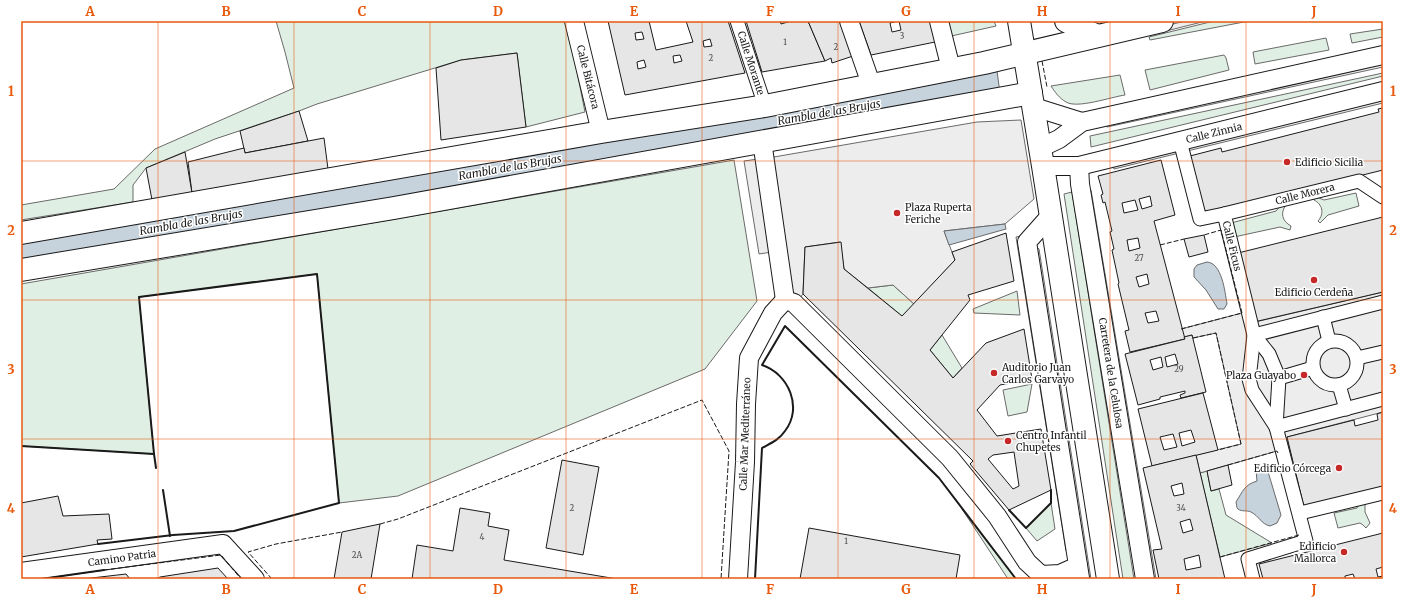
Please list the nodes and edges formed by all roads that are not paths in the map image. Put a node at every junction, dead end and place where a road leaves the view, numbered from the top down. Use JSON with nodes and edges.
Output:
{"nodes":[{"id":1,"x":574,"y":21,"type":"edge"},
{"id":2,"x":737,"y":21,"type":"edge"},
{"id":3,"x":849,"y":21,"type":"edge"},
{"id":4,"x":939,"y":21,"type":"edge"},
{"id":5,"x":1019,"y":21,"type":"edge"},
{"id":6,"x":1066,"y":21,"type":"edge"},
{"id":7,"x":1151,"y":22,"type":"edge"},
{"id":8,"x":1097,"y":36,"type":"junction"},
{"id":9,"x":1025,"y":53,"type":"junction"},
{"id":10,"x":1383,"y":55,"type":"edge"},
{"id":11,"x":951,"y":69,"type":"junction"},
{"id":12,"x":871,"y":84,"type":"junction"},
{"id":13,"x":1383,"y":91,"type":"edge"},
{"id":14,"x":1032,"y":100,"type":"junction"},
{"id":15,"x":764,"y":106,"type":"junction"},
{"id":16,"x":1082,"y":122,"type":"junction"},
{"id":17,"x":601,"y":132,"type":"junction"},
{"id":18,"x":762,"y":141,"type":"junction"},
{"id":19,"x":1180,"y":141,"type":"junction"},
{"id":20,"x":1042,"y":157,"type":"junction"},
{"id":21,"x":1079,"y":166,"type":"junction"},
{"id":22,"x":1383,"y":197,"type":"edge"},
{"id":23,"x":1224,"y":214,"type":"junction"},
{"id":24,"x":1051,"y":215,"type":"junction"},
{"id":25,"x":21,"y":233,"type":"edge"},
{"id":26,"x":21,"y":270,"type":"edge"},
{"id":27,"x":785,"y":300,"type":"junction"},
{"id":28,"x":1383,"y":302,"type":"edge"},
{"id":29,"x":1323,"y":317,"type":"junction"},
{"id":30,"x":1254,"y":334,"type":"junction"},
{"id":31,"x":1330,"y":341,"type":"junction"},
{"id":32,"x":1383,"y":352,"type":"edge"},
{"id":33,"x":1357,"y":358,"type":"junction"},
{"id":34,"x":1313,"y":368,"type":"junction"},
{"id":35,"x":1279,"y":378,"type":"junction"},
{"id":36,"x":1339,"y":385,"type":"junction"},
{"id":37,"x":1383,"y":399,"type":"edge"},
{"id":38,"x":1346,"y":409,"type":"junction"},
{"id":39,"x":1276,"y":427,"type":"junction"},
{"id":40,"x":1383,"y":493,"type":"edge"},
{"id":41,"x":1300,"y":513,"type":"junction"},
{"id":42,"x":21,"y":572,"type":"edge"},
{"id":43,"x":1079,"y":573,"type":"edge"},
{"id":44,"x":255,"y":579,"type":"edge"},
{"id":45,"x":738,"y":579,"type":"edge"},
{"id":46,"x":1108,"y":579,"type":"edge"},
{"id":47,"x":1145,"y":579,"type":"edge"},
{"id":48,"x":1253,"y":579,"type":"edge"}],
"edges":[{"from":1,"to":17,"type":"street","name":"Calle Bitácora"},
{"from":2,"to":15,"type":"street","name":"Calle Morante"},
{"from":3,"to":12,"type":"street"},
{"from":4,"to":11,"type":"street"},
{"from":5,"to":9,"type":"main road"},
{"from":6,"to":8,"type":"main road"},
{"from":7,"to":8,"type":"main road"},
{"from":8,"to":9,"type":"main road"},
{"from":9,"to":11,"type":"main road"},
{"from":9,"to":14,"type":"main road"},
{"from":10,"to":16,"type":"street"},
{"from":11,"to":12,"type":"main road"},
{"from":12,"to":15,"type":"main road"},
{"from":13,"to":19,"type":"street","name":"Calle Zinnia"},
{"from":14,"to":16,"type":"street"},
{"from":14,"to":18,"type":"main road"},
{"from":14,"to":20,"type":"main road"},
{"from":15,"to":17,"type":"main road"},
{"from":16,"to":20,"type":"street"},
{"from":17,"to":25,"type":"main road"},
{"from":18,"to":26,"type":"main road"},
{"from":18,"to":27,"type":"street"},
{"from":19,"to":21,"type":"street","name":"Calle Zinnia"},
{"from":19,"to":23,"type":"street","name":"Calle Ficus"},
{"from":20,"to":21,"type":"street","name":"Calle Zinnia"},
{"from":20,"to":24,"type":"main road"},
{"from":21,"to":47,"type":"street","name":"Carretera de la Celulosa"},
{"from":22,"to":23,"type":"street","name":"Calle Morera"},
{"from":23,"to":30,"type":"street","name":"Calle Ficus"},
{"from":24,"to":43,"type":"street"},
{"from":24,"to":46,"type":"main road"},
{"from":27,"to":43,"type":"street"},
{"from":27,"to":45,"type":"street","name":"Calle Mar Mediterráneo"},
{"from":28,"to":29,"type":"street"},
{"from":29,"to":30,"type":"street"},
{"from":29,"to":31,"type":"street"},
{"from":30,"to":35,"type":"street","name":"Calle Ficus"},
{"from":30,"to":39,"type":"street","name":"Calle Ficus"},
{"from":31,"to":33,"type":"street"},
{"from":31,"to":34,"type":"street"},
{"from":32,"to":33,"type":"street"},
{"from":33,"to":36,"type":"street"},
{"from":34,"to":35,"type":"street"},
{"from":34,"to":36,"type":"street"},
{"from":35,"to":39,"type":"street","name":"Calle Ficus"},
{"from":36,"to":38,"type":"street"},
{"from":37,"to":38,"type":"street"},
{"from":38,"to":39,"type":"street"},
{"from":39,"to":41,"type":"street","name":"Calle Ficus"},
{"from":40,"to":41,"type":"street"},
{"from":41,"to":48,"type":"street","name":"Calle Ficus"},
{"from":42,"to":44,"type":"street","name":"Camino Patria"}]}
